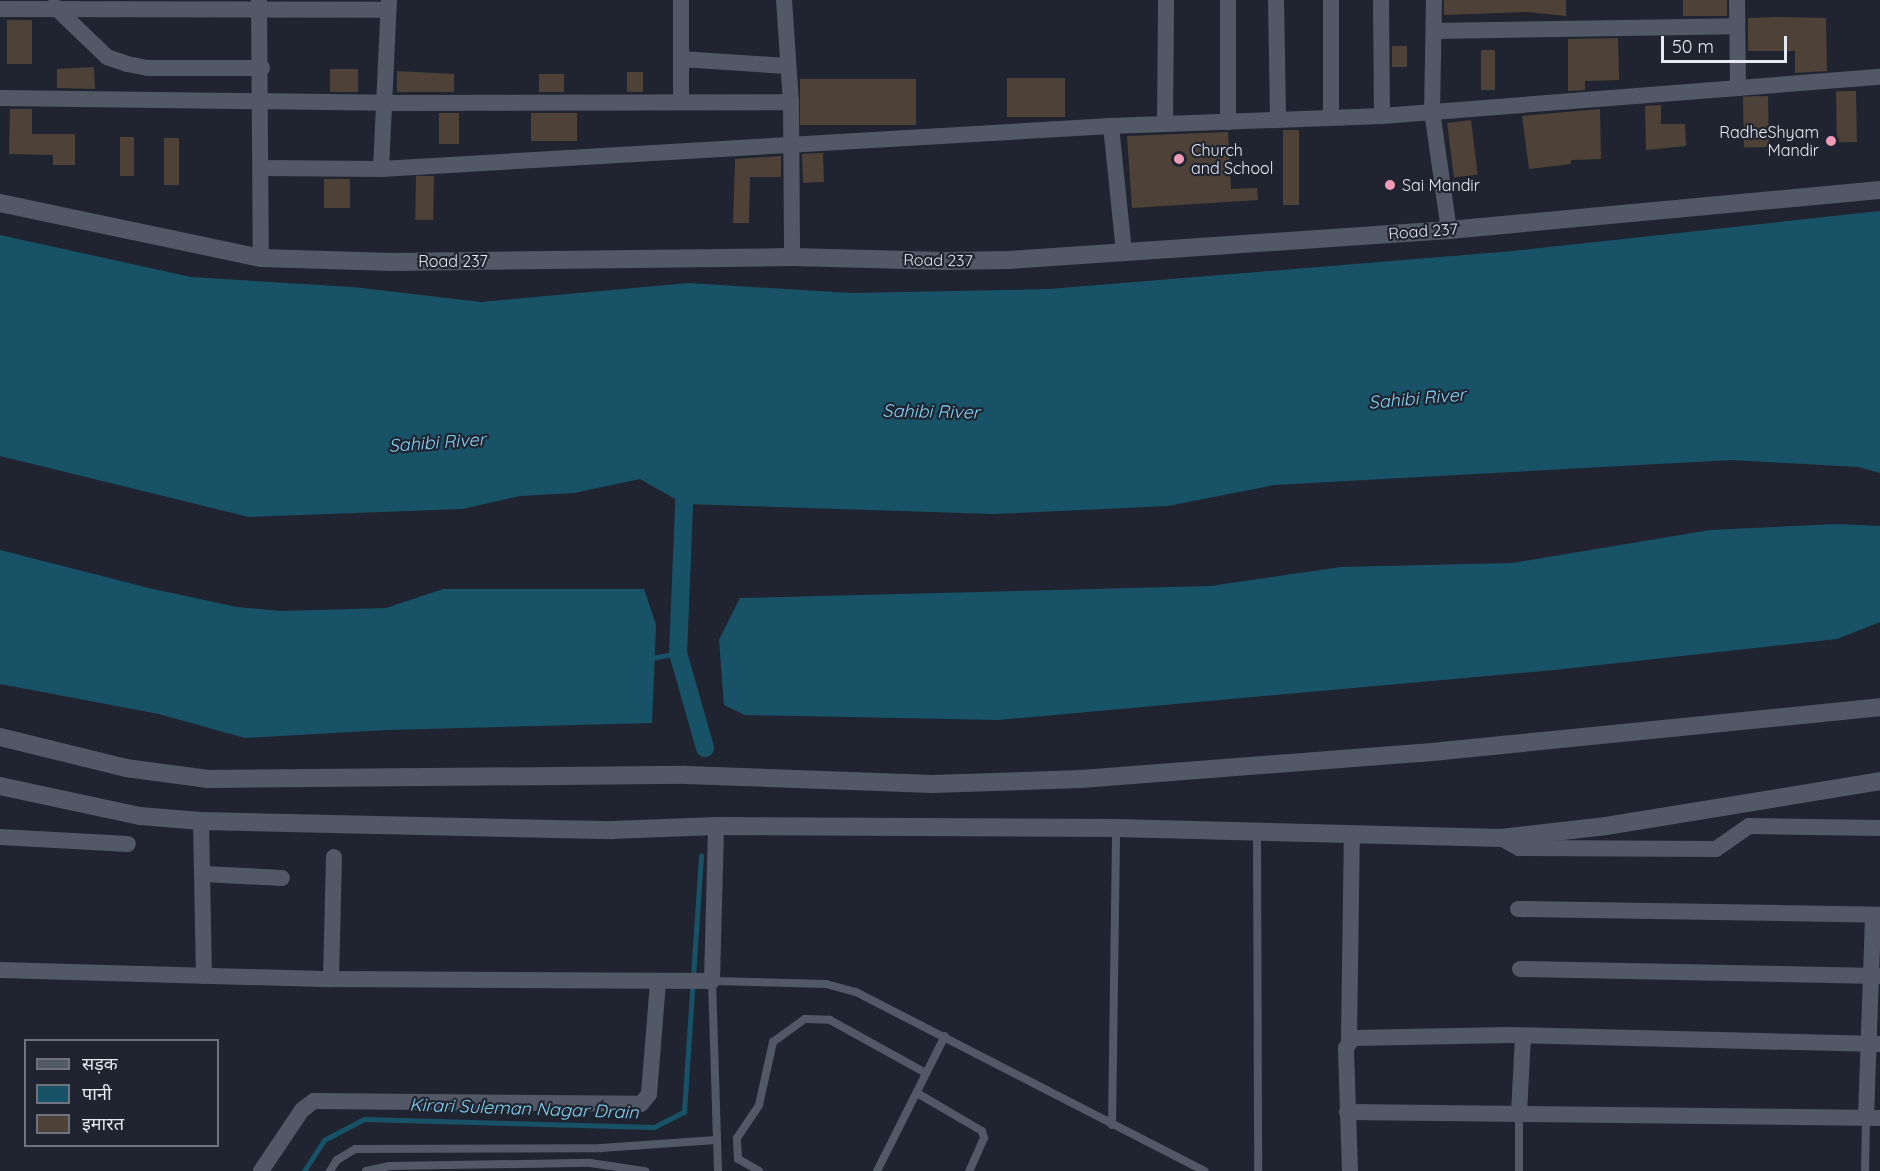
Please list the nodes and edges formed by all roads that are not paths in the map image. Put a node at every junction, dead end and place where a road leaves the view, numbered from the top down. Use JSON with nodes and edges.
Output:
{"nodes":[{"id":1,"x":681,"y":0,"type":"edge"},
{"id":2,"x":784,"y":0,"type":"edge"},
{"id":3,"x":1166,"y":0,"type":"edge"},
{"id":4,"x":1228,"y":0,"type":"edge"},
{"id":5,"x":1276,"y":0,"type":"edge"},
{"id":6,"x":1331,"y":0,"type":"edge"},
{"id":7,"x":1381,"y":0,"type":"edge"},
{"id":8,"x":1434,"y":0,"type":"edge"},
{"id":9,"x":1737,"y":0,"type":"edge"},
{"id":10,"x":52,"y":4,"type":"edge"},
{"id":11,"x":259,"y":4,"type":"edge"},
{"id":12,"x":389,"y":5,"type":"edge"},
{"id":13,"x":0,"y":9,"type":"edge"},
{"id":14,"x":1737,"y":26,"type":"junction"},
{"id":15,"x":1434,"y":31,"type":"junction"},
{"id":16,"x":681,"y":59,"type":"junction"},
{"id":17,"x":787,"y":66,"type":"junction"},
{"id":18,"x":262,"y":68,"type":"junction"},
{"id":19,"x":1880,"y":78,"type":"edge"},
{"id":20,"x":1738,"y":88,"type":"junction"},
{"id":21,"x":0,"y":98,"type":"edge"},
{"id":22,"x":262,"y":99,"type":"junction"},
{"id":23,"x":681,"y":102,"type":"junction"},
{"id":24,"x":790,"y":102,"type":"junction"},
{"id":25,"x":382,"y":103,"type":"junction"},
{"id":26,"x":1432,"y":111,"type":"junction"},
{"id":27,"x":1382,"y":116,"type":"junction"},
{"id":28,"x":1331,"y":117,"type":"junction"},
{"id":29,"x":1278,"y":118,"type":"junction"},
{"id":30,"x":1228,"y":122,"type":"junction"},
{"id":31,"x":1165,"y":123,"type":"junction"},
{"id":32,"x":1111,"y":126,"type":"junction"},
{"id":33,"x":791,"y":144,"type":"junction"},
{"id":34,"x":262,"y":168,"type":"junction"},
{"id":35,"x":381,"y":169,"type":"junction"},
{"id":36,"x":1880,"y":190,"type":"edge"},
{"id":37,"x":0,"y":203,"type":"edge"},
{"id":38,"x":1449,"y":230,"type":"junction"},
{"id":39,"x":1124,"y":252,"type":"junction"},
{"id":40,"x":792,"y":257,"type":"junction"},
{"id":41,"x":261,"y":258,"type":"junction"},
{"id":42,"x":1880,"y":707,"type":"edge"},
{"id":43,"x":0,"y":737,"type":"edge"},
{"id":44,"x":1880,"y":781,"type":"edge"},
{"id":45,"x":0,"y":786,"type":"edge"},
{"id":46,"x":201,"y":821,"type":"junction"},
{"id":47,"x":716,"y":826,"type":"junction"},
{"id":48,"x":1116,"y":828,"type":"junction"},
{"id":49,"x":1880,"y":828,"type":"edge"},
{"id":50,"x":1257,"y":831,"type":"junction"},
{"id":51,"x":1352,"y":834,"type":"junction"},
{"id":52,"x":0,"y":837,"type":"edge"},
{"id":53,"x":1501,"y":838,"type":"junction"},
{"id":54,"x":128,"y":844,"type":"dead end"},
{"id":55,"x":334,"y":857,"type":"dead end"},
{"id":56,"x":204,"y":874,"type":"junction"},
{"id":57,"x":282,"y":878,"type":"dead end"},
{"id":58,"x":1518,"y":909,"type":"dead end"},
{"id":59,"x":1876,"y":915,"type":"edge"},
{"id":60,"x":1520,"y":969,"type":"dead end"},
{"id":61,"x":0,"y":970,"type":"edge"},
{"id":62,"x":204,"y":976,"type":"junction"},
{"id":63,"x":1876,"y":976,"type":"edge"},
{"id":64,"x":331,"y":979,"type":"junction"},
{"id":65,"x":704,"y":981,"type":"junction"},
{"id":66,"x":664,"y":982,"type":"junction"},
{"id":67,"x":945,"y":1036,"type":"junction"},
{"id":68,"x":1523,"y":1036,"type":"junction"},
{"id":69,"x":1349,"y":1040,"type":"junction"},
{"id":70,"x":1875,"y":1044,"type":"edge"},
{"id":71,"x":926,"y":1073,"type":"junction"},
{"id":72,"x":917,"y":1093,"type":"junction"},
{"id":73,"x":1347,"y":1112,"type":"junction"},
{"id":74,"x":1519,"y":1113,"type":"junction"},
{"id":75,"x":1873,"y":1118,"type":"edge"},
{"id":76,"x":1112,"y":1125,"type":"junction"},
{"id":77,"x":716,"y":1140,"type":"junction"},
{"id":78,"x":261,"y":1171,"type":"edge"},
{"id":79,"x":330,"y":1171,"type":"edge"},
{"id":80,"x":366,"y":1171,"type":"edge"},
{"id":81,"x":645,"y":1171,"type":"edge"},
{"id":82,"x":718,"y":1171,"type":"edge"},
{"id":83,"x":759,"y":1171,"type":"edge"},
{"id":84,"x":877,"y":1171,"type":"edge"},
{"id":85,"x":969,"y":1171,"type":"edge"},
{"id":86,"x":1205,"y":1171,"type":"edge"},
{"id":87,"x":1258,"y":1171,"type":"edge"},
{"id":88,"x":1350,"y":1171,"type":"edge"},
{"id":89,"x":1519,"y":1171,"type":"edge"},
{"id":90,"x":1864,"y":1171,"type":"edge"}],
"edges":[{"from":1,"to":16,"type":"street"},
{"from":2,"to":17,"type":"street"},
{"from":3,"to":31,"type":"street"},
{"from":4,"to":30,"type":"street"},
{"from":5,"to":29,"type":"street"},
{"from":6,"to":28,"type":"street"},
{"from":7,"to":27,"type":"street"},
{"from":8,"to":15,"type":"street"},
{"from":9,"to":14,"type":"street"},
{"from":10,"to":11,"type":"street"},
{"from":10,"to":13,"type":"street"},
{"from":10,"to":18,"type":"street"},
{"from":11,"to":12,"type":"street"},
{"from":11,"to":18,"type":"street"},
{"from":12,"to":25,"type":"street"},
{"from":14,"to":15,"type":"street"},
{"from":14,"to":20,"type":"street"},
{"from":15,"to":26,"type":"street"},
{"from":16,"to":17,"type":"street"},
{"from":16,"to":23,"type":"street"},
{"from":17,"to":24,"type":"street"},
{"from":18,"to":22,"type":"street"},
{"from":19,"to":20,"type":"street"},
{"from":20,"to":26,"type":"street"},
{"from":21,"to":22,"type":"street"},
{"from":22,"to":25,"type":"street"},
{"from":22,"to":34,"type":"street"},
{"from":23,"to":24,"type":"street"},
{"from":23,"to":25,"type":"street"},
{"from":24,"to":33,"type":"street"},
{"from":25,"to":35,"type":"street"},
{"from":26,"to":27,"type":"street"},
{"from":26,"to":38,"type":"street"},
{"from":27,"to":28,"type":"street"},
{"from":28,"to":29,"type":"street"},
{"from":29,"to":30,"type":"street"},
{"from":30,"to":31,"type":"street"},
{"from":31,"to":32,"type":"street"},
{"from":32,"to":33,"type":"street"},
{"from":32,"to":39,"type":"street"},
{"from":33,"to":35,"type":"street"},
{"from":33,"to":40,"type":"street"},
{"from":34,"to":35,"type":"street"},
{"from":34,"to":41,"type":"street"},
{"from":36,"to":38,"type":"street","name":"Road 237"},
{"from":37,"to":41,"type":"street","name":"Road 237"},
{"from":38,"to":39,"type":"street","name":"Road 237"},
{"from":39,"to":40,"type":"street","name":"Road 237"},
{"from":40,"to":41,"type":"street","name":"Road 237"},
{"from":42,"to":43,"type":"street"},
{"from":44,"to":53,"type":"street"},
{"from":45,"to":46,"type":"street"},
{"from":46,"to":47,"type":"street"},
{"from":46,"to":56,"type":"street"},
{"from":47,"to":48,"type":"street"},
{"from":47,"to":65,"type":"street"},
{"from":48,"to":50,"type":"street"},
{"from":48,"to":76,"type":"lane"},
{"from":49,"to":53,"type":"street"},
{"from":50,"to":51,"type":"street"},
{"from":50,"to":87,"type":"lane"},
{"from":51,"to":53,"type":"street"},
{"from":51,"to":69,"type":"street"},
{"from":52,"to":54,"type":"street"},
{"from":55,"to":64,"type":"street"},
{"from":56,"to":57,"type":"street"},
{"from":56,"to":62,"type":"street"},
{"from":58,"to":59,"type":"street"},
{"from":59,"to":63,"type":"street"},
{"from":60,"to":63,"type":"street"},
{"from":61,"to":62,"type":"street"},
{"from":62,"to":64,"type":"street"},
{"from":63,"to":70,"type":"street"},
{"from":64,"to":66,"type":"street"},
{"from":65,"to":66,"type":"street"},
{"from":65,"to":67,"type":"lane"},
{"from":65,"to":77,"type":"lane"},
{"from":66,"to":78,"type":"street"},
{"from":67,"to":71,"type":"lane"},
{"from":67,"to":76,"type":"lane"},
{"from":68,"to":69,"type":"street"},
{"from":68,"to":70,"type":"street"},
{"from":68,"to":74,"type":"street"},
{"from":69,"to":73,"type":"street"},
{"from":70,"to":75,"type":"street"},
{"from":71,"to":72,"type":"lane"},
{"from":71,"to":83,"type":"lane"},
{"from":72,"to":84,"type":"lane"},
{"from":72,"to":85,"type":"lane"},
{"from":73,"to":74,"type":"street"},
{"from":73,"to":88,"type":"street"},
{"from":74,"to":75,"type":"street"},
{"from":74,"to":89,"type":"lane"},
{"from":75,"to":90,"type":"lane"},
{"from":76,"to":86,"type":"lane"},
{"from":77,"to":79,"type":"lane"},
{"from":77,"to":82,"type":"lane"},
{"from":80,"to":81,"type":"lane"}]}
